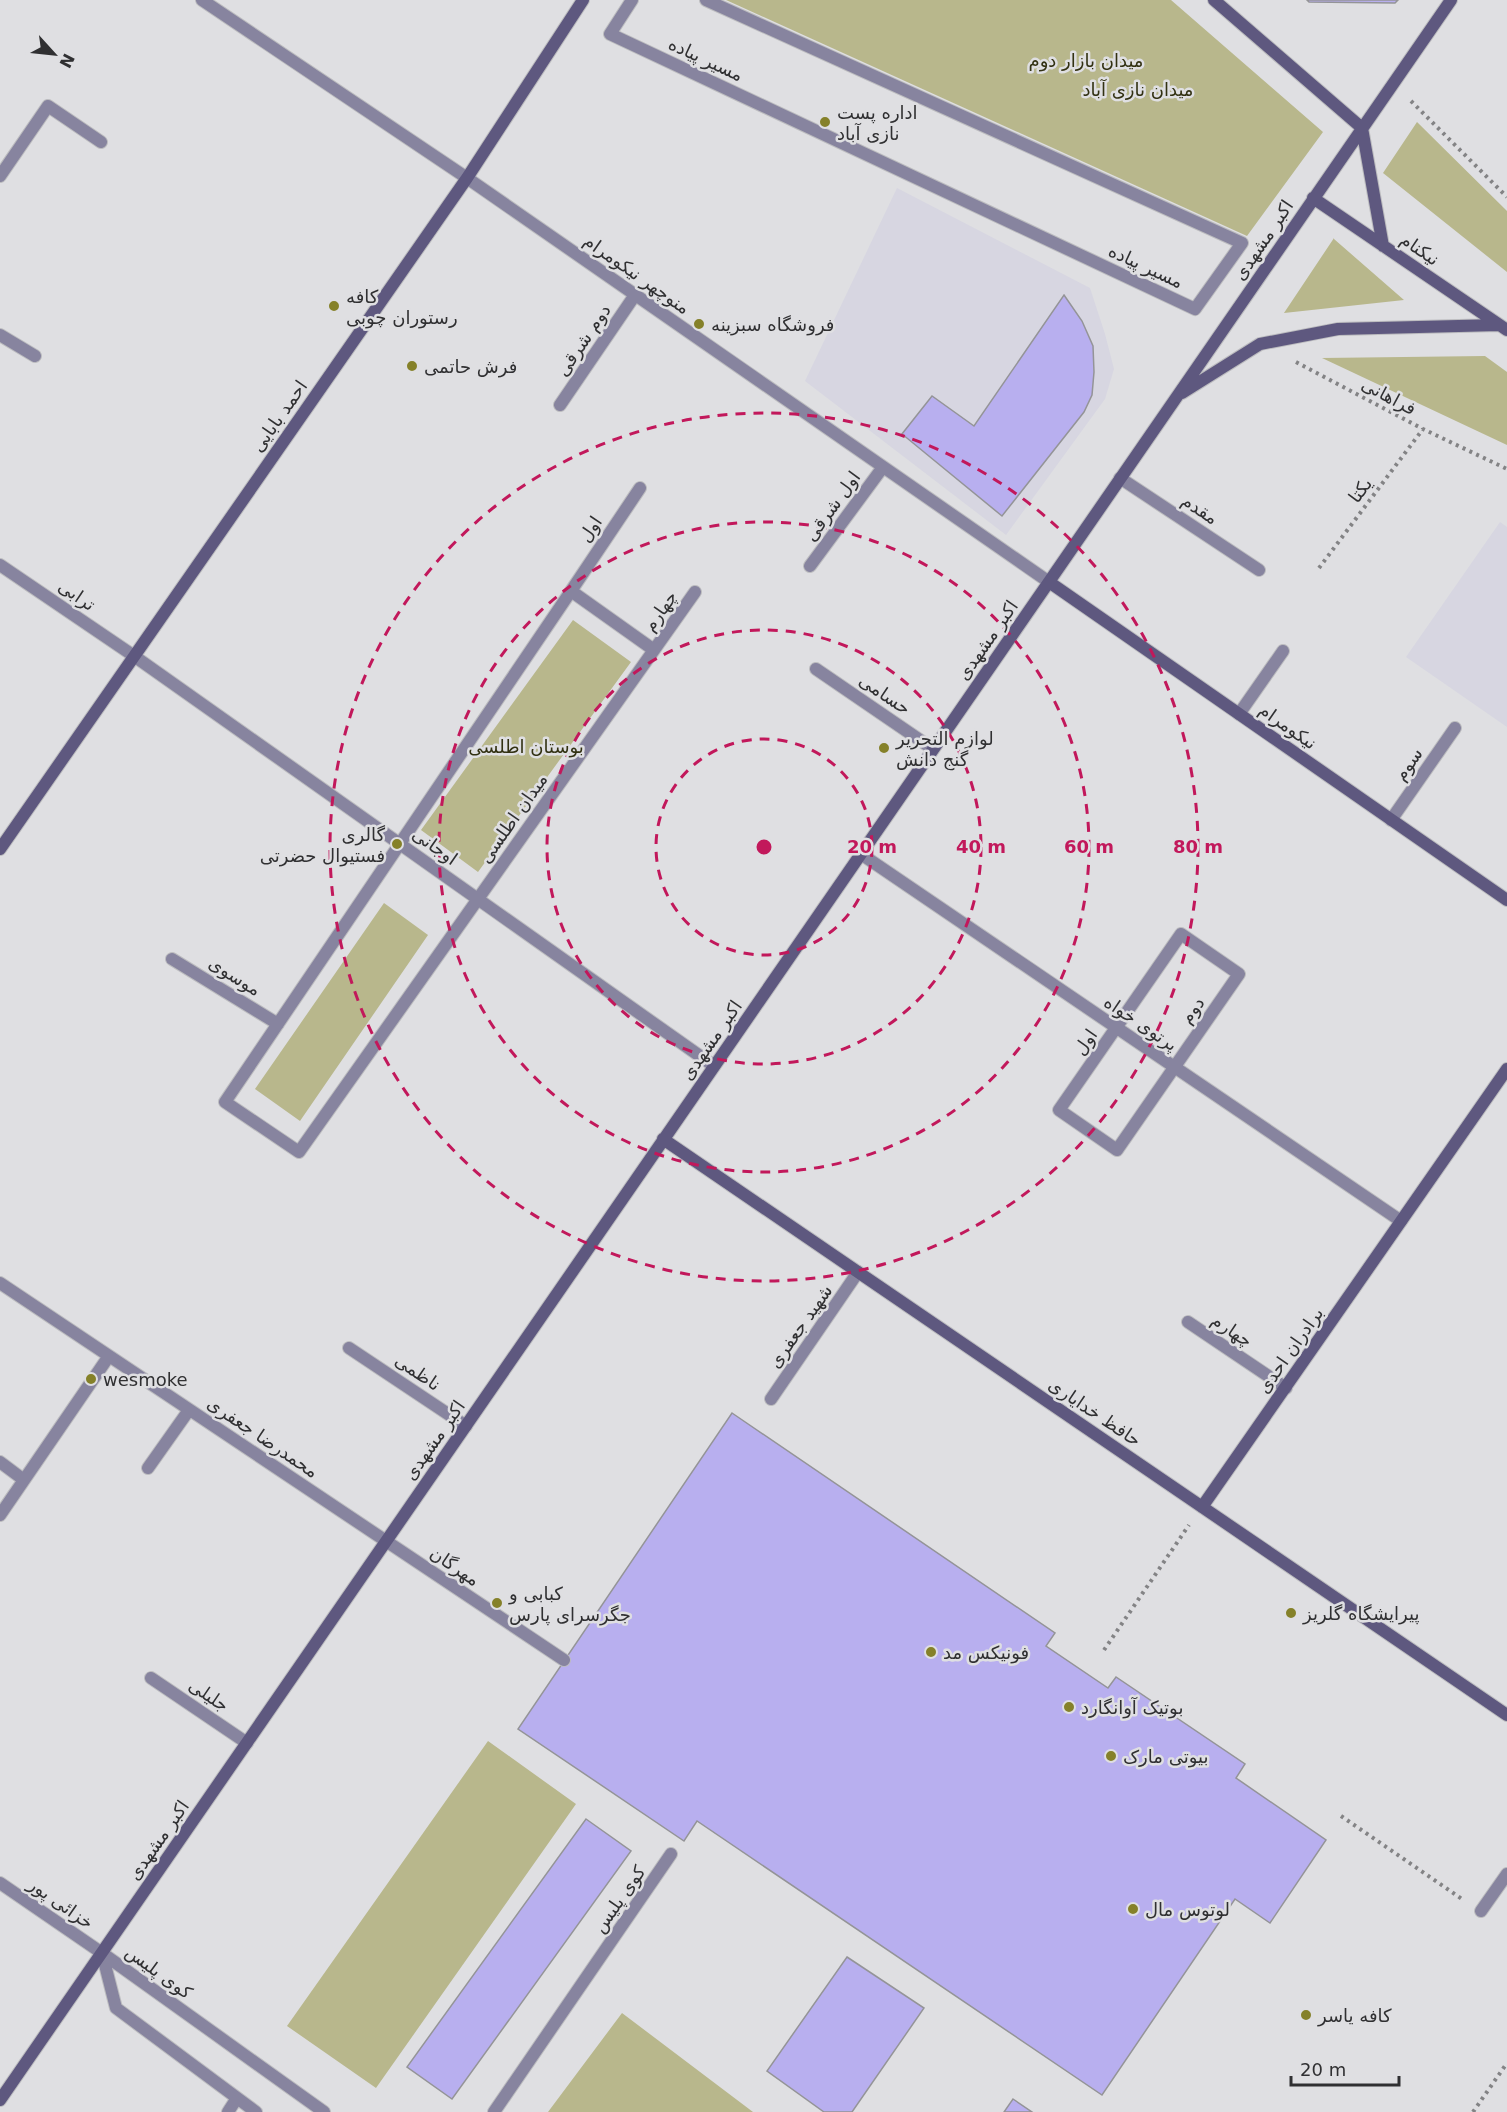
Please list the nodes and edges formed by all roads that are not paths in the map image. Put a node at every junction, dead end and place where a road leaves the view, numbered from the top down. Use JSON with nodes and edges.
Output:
{"nodes":[{"id":1,"x":202,"y":0,"type":"edge"},
{"id":2,"x":583,"y":0,"type":"edge"},
{"id":3,"x":632,"y":0,"type":"edge"},
{"id":4,"x":706,"y":0,"type":"edge"},
{"id":5,"x":1214,"y":0,"type":"edge"},
{"id":6,"x":1451,"y":0,"type":"edge"},
{"id":7,"x":1362,"y":128,"type":"junction"},
{"id":8,"x":101,"y":142,"type":"dead end"},
{"id":9,"x":0,"y":176,"type":"edge"},
{"id":10,"x":467,"y":178,"type":"junction"},
{"id":11,"x":1313,"y":198,"type":"junction"},
{"id":12,"x":1383,"y":246,"type":"junction"},
{"id":13,"x":635,"y":295,"type":"junction"},
{"id":14,"x":1504,"y":329,"type":"edge"},
{"id":15,"x":0,"y":335,"type":"edge"},
{"id":16,"x":35,"y":356,"type":"dead end"},
{"id":17,"x":1176,"y":396,"type":"junction"},
{"id":18,"x":560,"y":405,"type":"dead end"},
{"id":19,"x":883,"y":467,"type":"junction"},
{"id":20,"x":1120,"y":478,"type":"junction"},
{"id":21,"x":640,"y":488,"type":"dead end"},
{"id":22,"x":0,"y":565,"type":"edge"},
{"id":23,"x":810,"y":566,"type":"dead end"},
{"id":24,"x":1259,"y":570,"type":"dead end"},
{"id":25,"x":1049,"y":582,"type":"junction"},
{"id":26,"x":571,"y":591,"type":"junction"},
{"id":27,"x":695,"y":592,"type":"dead end"},
{"id":28,"x":654,"y":650,"type":"junction"},
{"id":29,"x":1283,"y":651,"type":"dead end"},
{"id":30,"x":134,"y":656,"type":"junction"},
{"id":31,"x":816,"y":669,"type":"dead end"},
{"id":32,"x":1239,"y":714,"type":"junction"},
{"id":33,"x":1455,"y":728,"type":"dead end"},
{"id":34,"x":933,"y":749,"type":"junction"},
{"id":35,"x":1391,"y":820,"type":"junction"},
{"id":36,"x":400,"y":844,"type":"junction"},
{"id":37,"x":0,"y":849,"type":"edge"},
{"id":38,"x":861,"y":854,"type":"junction"},
{"id":39,"x":478,"y":898,"type":"junction"},
{"id":40,"x":1507,"y":900,"type":"edge"},
{"id":41,"x":1181,"y":934,"type":"joint"},
{"id":42,"x":172,"y":959,"type":"dead end"},
{"id":43,"x":278,"y":1024,"type":"junction"},
{"id":44,"x":1116,"y":1028,"type":"junction"},
{"id":45,"x":714,"y":1066,"type":"junction"},
{"id":46,"x":1175,"y":1067,"type":"junction"},
{"id":47,"x":1507,"y":1070,"type":"edge"},
{"id":48,"x":663,"y":1140,"type":"junction"},
{"id":49,"x":1401,"y":1221,"type":"junction"},
{"id":50,"x":858,"y":1272,"type":"junction"},
{"id":51,"x":0,"y":1283,"type":"edge"},
{"id":52,"x":1188,"y":1322,"type":"dead end"},
{"id":53,"x":349,"y":1348,"type":"dead end"},
{"id":54,"x":109,"y":1356,"type":"junction"},
{"id":55,"x":1286,"y":1388,"type":"junction"},
{"id":56,"x":771,"y":1399,"type":"dead end"},
{"id":57,"x":189,"y":1410,"type":"junction"},
{"id":58,"x":466,"y":1426,"type":"junction"},
{"id":59,"x":0,"y":1462,"type":"edge"},
{"id":60,"x":148,"y":1468,"type":"dead end"},
{"id":61,"x":24,"y":1480,"type":"junction"},
{"id":62,"x":1202,"y":1507,"type":"junction"},
{"id":63,"x":0,"y":1515,"type":"edge"},
{"id":64,"x":386,"y":1541,"type":"junction"},
{"id":65,"x":564,"y":1660,"type":"dead end"},
{"id":66,"x":151,"y":1678,"type":"dead end"},
{"id":67,"x":1507,"y":1715,"type":"edge"},
{"id":68,"x":247,"y":1743,"type":"junction"},
{"id":69,"x":671,"y":1854,"type":"dead end"},
{"id":70,"x":1507,"y":1874,"type":"edge"},
{"id":71,"x":0,"y":1883,"type":"edge"},
{"id":72,"x":1481,"y":1911,"type":"road end"},
{"id":73,"x":102,"y":1953,"type":"junction"},
{"id":74,"x":237,"y":2098,"type":"junction"},
{"id":75,"x":0,"y":2100,"type":"edge"},
{"id":76,"x":228,"y":2112,"type":"edge"},
{"id":77,"x":256,"y":2112,"type":"edge"},
{"id":78,"x":324,"y":2112,"type":"edge"},
{"id":79,"x":494,"y":2112,"type":"edge"}],
"edges":[{"from":1,"to":10,"type":"street","name":"منوچهر نیکومرام"},
{"from":2,"to":10,"type":"street","name":"احمد بابایی"},
{"from":3,"to":4,"type":"street","name":"مسیر پیاده"},
{"from":5,"to":7,"type":"street"},
{"from":6,"to":7,"type":"street","name":"اکبر مشهدی"},
{"from":7,"to":11,"type":"street","name":"اکبر مشهدی"},
{"from":7,"to":12,"type":"street"},
{"from":8,"to":9,"type":"street"},
{"from":10,"to":13,"type":"street","name":"منوچهر نیکومرام"},
{"from":10,"to":30,"type":"street","name":"احمد بابایی"},
{"from":11,"to":12,"type":"street","name":"نیکنام"},
{"from":11,"to":14,"type":"street"},
{"from":11,"to":17,"type":"street","name":"اکبر مشهدی"},
{"from":12,"to":14,"type":"street","name":"نیکنام"},
{"from":13,"to":18,"type":"street","name":"دوم شرقی"},
{"from":13,"to":19,"type":"street","name":"منوچهر نیکومرام"},
{"from":14,"to":17,"type":"street"},
{"from":15,"to":16,"type":"street"},
{"from":17,"to":20,"type":"street","name":"اکبر مشهدی"},
{"from":19,"to":23,"type":"street","name":"اول شرقی"},
{"from":19,"to":25,"type":"street","name":"منوچهر نیکومرام"},
{"from":20,"to":24,"type":"street","name":"مقدم"},
{"from":20,"to":25,"type":"street","name":"اکبر مشهدی"},
{"from":21,"to":26,"type":"street","name":"اول"},
{"from":22,"to":30,"type":"street","name":"ترابی"},
{"from":25,"to":32,"type":"street","name":"نیکومرام"},
{"from":25,"to":34,"type":"street","name":"اکبر مشهدی"},
{"from":26,"to":28,"type":"street"},
{"from":26,"to":36,"type":"street"},
{"from":27,"to":28,"type":"street","name":"چهارم"},
{"from":28,"to":39,"type":"street","name":"میدان اطلسی"},
{"from":29,"to":32,"type":"street"},
{"from":30,"to":36,"type":"street","name":"اوجانی"},
{"from":30,"to":37,"type":"street","name":"احمد بابایی"},
{"from":31,"to":34,"type":"street","name":"حسامی"},
{"from":32,"to":35,"type":"street","name":"نیکومرام"},
{"from":33,"to":35,"type":"street","name":"سوم"},
{"from":34,"to":38,"type":"street","name":"اکبر مشهدی"},
{"from":35,"to":40,"type":"street","name":"نیکومرام"},
{"from":36,"to":39,"type":"street","name":"اوجانی"},
{"from":36,"to":43,"type":"street"},
{"from":38,"to":44,"type":"street","name":"پرتوی خواه"},
{"from":38,"to":45,"type":"street","name":"اکبر مشهدی"},
{"from":39,"to":43,"type":"street","name":"میدان اطلسی"},
{"from":39,"to":45,"type":"street","name":"اوجانی"},
{"from":41,"to":44,"type":"street","name":"اول"},
{"from":41,"to":46,"type":"street","name":"دوم"},
{"from":42,"to":43,"type":"street","name":"موسوی"},
{"from":44,"to":46,"type":"street","name":"پرتوی خواه"},
{"from":44,"to":46,"type":"street","name":"اول"},
{"from":45,"to":48,"type":"street","name":"اکبر مشهدی"},
{"from":46,"to":49,"type":"street","name":"پرتوی خواه"},
{"from":47,"to":49,"type":"street","name":"برادران احدی"},
{"from":48,"to":50,"type":"street","name":"حافظ خدایاری"},
{"from":48,"to":58,"type":"street","name":"اکبر مشهدی"},
{"from":49,"to":55,"type":"street","name":"برادران احدی"},
{"from":50,"to":56,"type":"street","name":"شهید جعفری"},
{"from":50,"to":62,"type":"street","name":"حافظ خدایاری"},
{"from":51,"to":54,"type":"street","name":"محمدرضا جعفری"},
{"from":52,"to":55,"type":"street","name":"چهارم"},
{"from":53,"to":58,"type":"street","name":"ناظمی"},
{"from":54,"to":57,"type":"street","name":"محمدرضا جعفری"},
{"from":54,"to":61,"type":"street"},
{"from":55,"to":62,"type":"street","name":"برادران احدی"},
{"from":57,"to":60,"type":"street"},
{"from":57,"to":64,"type":"street","name":"محمدرضا جعفری"},
{"from":58,"to":64,"type":"street","name":"اکبر مشهدی"},
{"from":59,"to":61,"type":"street"},
{"from":61,"to":63,"type":"street"},
{"from":62,"to":67,"type":"street","name":"حافظ خدایاری"},
{"from":64,"to":65,"type":"street","name":"مهرگان"},
{"from":64,"to":68,"type":"street","name":"اکبر مشهدی"},
{"from":66,"to":68,"type":"street","name":"جلیلی"},
{"from":68,"to":73,"type":"street","name":"اکبر مشهدی"},
{"from":69,"to":79,"type":"street","name":"کوی پلیس"},
{"from":70,"to":72,"type":"street"},
{"from":71,"to":73,"type":"street","name":"خزائی پور"},
{"from":73,"to":74,"type":"street","name":"کوی پلیس"},
{"from":73,"to":75,"type":"street","name":"اکبر مشهدی"},
{"from":73,"to":78,"type":"street","name":"کوی پلیس"},
{"from":74,"to":76,"type":"street"},
{"from":74,"to":77,"type":"street","name":"کوی پلیس"}]}
